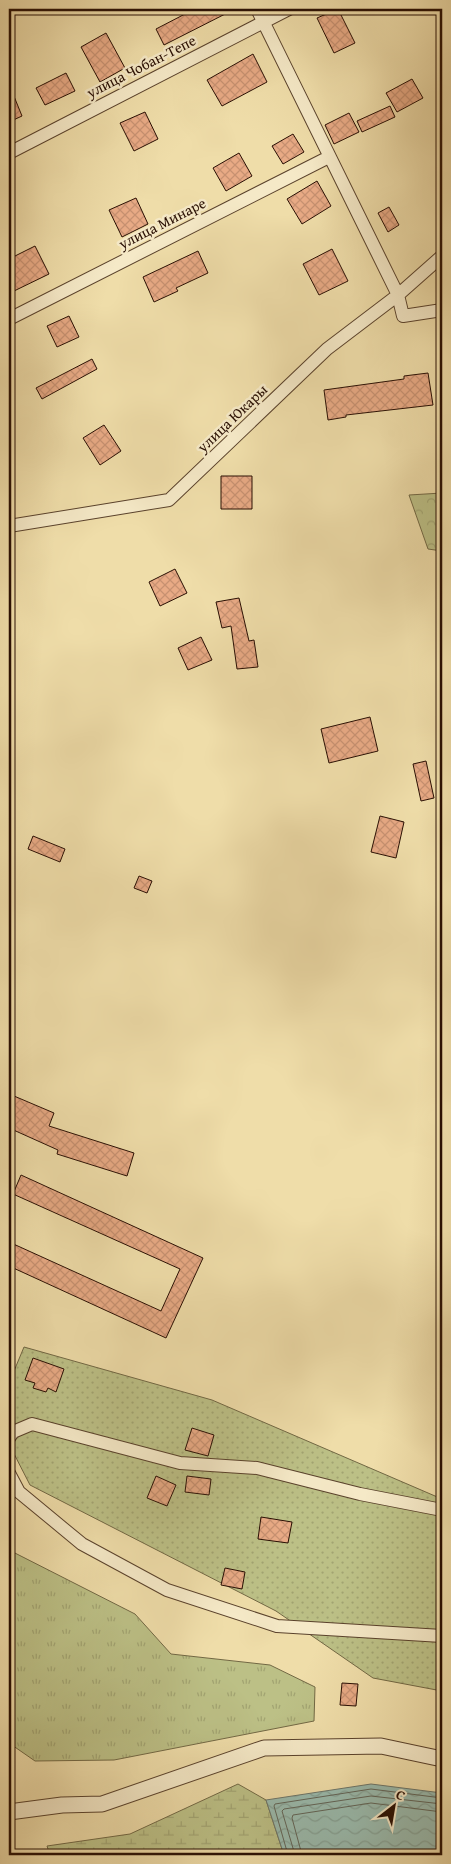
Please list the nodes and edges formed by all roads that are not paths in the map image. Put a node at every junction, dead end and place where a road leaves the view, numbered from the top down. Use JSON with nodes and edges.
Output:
{"nodes":[{"id":1,"x":257,"y":9,"type":"edge"},
{"id":2,"x":289,"y":9,"type":"edge"},
{"id":3,"x":264,"y":21,"type":"junction"},
{"id":4,"x":9,"y":153,"type":"edge"},
{"id":5,"x":329,"y":157,"type":"junction"},
{"id":6,"x":442,"y":256,"type":"edge"},
{"id":7,"x":398,"y":295,"type":"junction"},
{"id":8,"x":442,"y":310,"type":"edge"},
{"id":9,"x":9,"y":319,"type":"edge"},
{"id":10,"x":9,"y":526,"type":"edge"},
{"id":11,"x":9,"y":1438,"type":"edge"},
{"id":12,"x":9,"y":1474,"type":"edge"},
{"id":13,"x":442,"y":1510,"type":"edge"},
{"id":14,"x":442,"y":1636,"type":"edge"},
{"id":15,"x":442,"y":1759,"type":"edge"},
{"id":16,"x":9,"y":1812,"type":"edge"}],
"edges":[{"from":1,"to":3,"type":"street"},
{"from":2,"to":3,"type":"street","name":"улица Чобан-Тепе"},
{"from":3,"to":4,"type":"street","name":"улица Чобан-Тепе"},
{"from":3,"to":5,"type":"street"},
{"from":5,"to":7,"type":"street"},
{"from":5,"to":9,"type":"street","name":"улица Минаре"},
{"from":6,"to":7,"type":"street","name":"улица Юкары"},
{"from":7,"to":8,"type":"street"},
{"from":7,"to":10,"type":"street","name":"улица Юкары"},
{"from":11,"to":13,"type":"street"},
{"from":12,"to":14,"type":"street"},
{"from":15,"to":16,"type":"street"}]}
